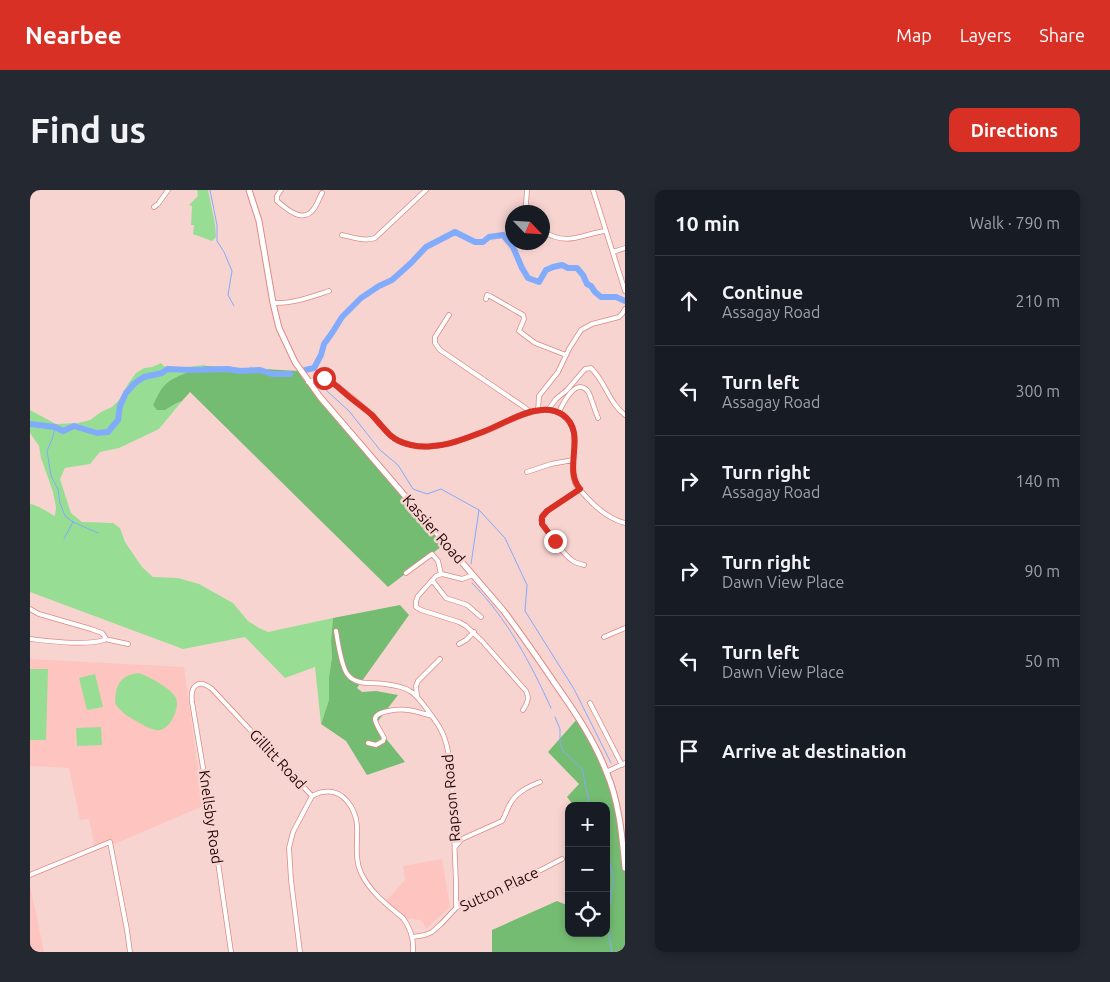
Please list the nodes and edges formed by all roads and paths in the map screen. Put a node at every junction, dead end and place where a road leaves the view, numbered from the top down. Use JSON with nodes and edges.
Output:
{"nodes":[{"id":1,"x":168,"y":190,"type":"edge"},
{"id":2,"x":249,"y":190,"type":"edge"},
{"id":3,"x":280,"y":190,"type":"edge"},
{"id":4,"x":426,"y":190,"type":"edge"},
{"id":5,"x":527,"y":190,"type":"edge"},
{"id":6,"x":594,"y":190,"type":"edge"},
{"id":7,"x":322,"y":193,"type":"dead end"},
{"id":8,"x":526,"y":205,"type":"edge"},
{"id":9,"x":154,"y":207,"type":"dead end"},
{"id":10,"x":606,"y":231,"type":"junction"},
{"id":11,"x":342,"y":234,"type":"dead end"},
{"id":12,"x":550,"y":235,"type":"edge"},
{"id":13,"x":625,"y":248,"type":"edge"},
{"id":14,"x":613,"y":252,"type":"junction"},
{"id":15,"x":328,"y":291,"type":"dead end"},
{"id":16,"x":625,"y":291,"type":"edge"},
{"id":17,"x":486,"y":299,"type":"dead end"},
{"id":18,"x":273,"y":303,"type":"junction"},
{"id":19,"x":625,"y":308,"type":"edge"},
{"id":20,"x":449,"y":315,"type":"dead end"},
{"id":21,"x":566,"y":355,"type":"junction"},
{"id":22,"x":308,"y":382,"type":"junction"},
{"id":23,"x":538,"y":410,"type":"junction"},
{"id":24,"x":548,"y":410,"type":"junction"},
{"id":25,"x":530,"y":412,"type":"junction"},
{"id":26,"x":559,"y":412,"type":"junction"},
{"id":27,"x":625,"y":415,"type":"edge"},
{"id":28,"x":598,"y":418,"type":"dead end"},
{"id":29,"x":573,"y":460,"type":"junction"},
{"id":30,"x":527,"y":472,"type":"dead end"},
{"id":31,"x":580,"y":489,"type":"junction"},
{"id":32,"x":625,"y":524,"type":"edge"},
{"id":33,"x":584,"y":565,"type":"dead end"},
{"id":34,"x":406,"y":573,"type":"dead end"},
{"id":35,"x":441,"y":574,"type":"junction"},
{"id":36,"x":474,"y":575,"type":"junction"},
{"id":37,"x":432,"y":580,"type":"junction"},
{"id":38,"x":30,"y":609,"type":"edge"},
{"id":39,"x":481,"y":617,"type":"dead end"},
{"id":40,"x":625,"y":628,"type":"edge"},
{"id":41,"x":336,"y":631,"type":"dead end"},
{"id":42,"x":474,"y":632,"type":"junction"},
{"id":43,"x":604,"y":637,"type":"dead end"},
{"id":44,"x":30,"y":639,"type":"edge"},
{"id":45,"x":105,"y":639,"type":"junction"},
{"id":46,"x":128,"y":644,"type":"dead end"},
{"id":47,"x":459,"y":644,"type":"dead end"},
{"id":48,"x":440,"y":659,"type":"dead end"},
{"id":49,"x":197,"y":685,"type":"joint"},
{"id":50,"x":417,"y":696,"type":"junction"},
{"id":51,"x":590,"y":703,"type":"dead end"},
{"id":52,"x":522,"y":710,"type":"dead end"},
{"id":53,"x":432,"y":716,"type":"junction"},
{"id":54,"x":368,"y":743,"type":"dead end"},
{"id":55,"x":623,"y":764,"type":"edge"},
{"id":56,"x":606,"y":772,"type":"junction"},
{"id":57,"x":540,"y":782,"type":"dead end"},
{"id":58,"x":312,"y":796,"type":"junction"},
{"id":59,"x":454,"y":847,"type":"junction"},
{"id":60,"x":562,"y":859,"type":"dead end"},
{"id":61,"x":625,"y":868,"type":"edge"},
{"id":62,"x":30,"y":875,"type":"edge"},
{"id":63,"x":456,"y":908,"type":"junction"},
{"id":64,"x":413,"y":937,"type":"junction"},
{"id":65,"x":130,"y":952,"type":"edge"},
{"id":66,"x":231,"y":952,"type":"edge"},
{"id":67,"x":300,"y":952,"type":"edge"},
{"id":68,"x":413,"y":952,"type":"edge"}],
"edges":[{"from":1,"to":9,"type":"street"},
{"from":2,"to":18,"type":"main road","name":"Kassier Road"},
{"from":3,"to":7,"type":"street"},
{"from":4,"to":11,"type":"street"},
{"from":5,"to":8,"type":"street"},
{"from":6,"to":10,"type":"street"},
{"from":10,"to":12,"type":"street"},
{"from":10,"to":14,"type":"street"},
{"from":13,"to":14,"type":"street"},
{"from":14,"to":16,"type":"street"},
{"from":15,"to":18,"type":"street"},
{"from":17,"to":21,"type":"street"},
{"from":18,"to":22,"type":"main road","name":"Kassier Road"},
{"from":19,"to":21,"type":"street"},
{"from":20,"to":25,"type":"street"},
{"from":21,"to":23,"type":"street"},
{"from":22,"to":25,"type":"street"},
{"from":22,"to":36,"type":"main road","name":"Kassier Road"},
{"from":23,"to":24,"type":"street"},
{"from":23,"to":25,"type":"street"},
{"from":24,"to":26,"type":"street"},
{"from":24,"to":27,"type":"street"},
{"from":26,"to":28,"type":"street"},
{"from":26,"to":29,"type":"street"},
{"from":29,"to":30,"type":"street"},
{"from":29,"to":31,"type":"street"},
{"from":31,"to":32,"type":"street"},
{"from":31,"to":33,"type":"street"},
{"from":34,"to":35,"type":"street"},
{"from":35,"to":36,"type":"street"},
{"from":35,"to":37,"type":"street"},
{"from":36,"to":56,"type":"main road","name":"Kassier Road"},
{"from":37,"to":39,"type":"street"},
{"from":37,"to":42,"type":"street"},
{"from":38,"to":45,"type":"street"},
{"from":40,"to":43,"type":"street"},
{"from":41,"to":50,"type":"street","name":"Rapson Road"},
{"from":42,"to":47,"type":"street"},
{"from":42,"to":52,"type":"street"},
{"from":44,"to":45,"type":"street"},
{"from":45,"to":46,"type":"street"},
{"from":48,"to":50,"type":"street"},
{"from":49,"to":58,"type":"street","name":"Gillitt Road"},
{"from":49,"to":66,"type":"street","name":"Knellsby Road"},
{"from":50,"to":53,"type":"street","name":"Rapson Road"},
{"from":51,"to":55,"type":"street"},
{"from":53,"to":54,"type":"street"},
{"from":53,"to":59,"type":"street","name":"Rapson Road"},
{"from":55,"to":56,"type":"street"},
{"from":56,"to":61,"type":"main road","name":"Kassier Road"},
{"from":57,"to":59,"type":"street"},
{"from":58,"to":64,"type":"street","name":"Gillitt Road"},
{"from":58,"to":67,"type":"street"},
{"from":59,"to":63,"type":"street","name":"Rapson Road"},
{"from":60,"to":63,"type":"street","name":"Sutton Place"},
{"from":62,"to":65,"type":"street"},
{"from":63,"to":64,"type":"street","name":"Sutton Place"},
{"from":64,"to":68,"type":"street"}]}
